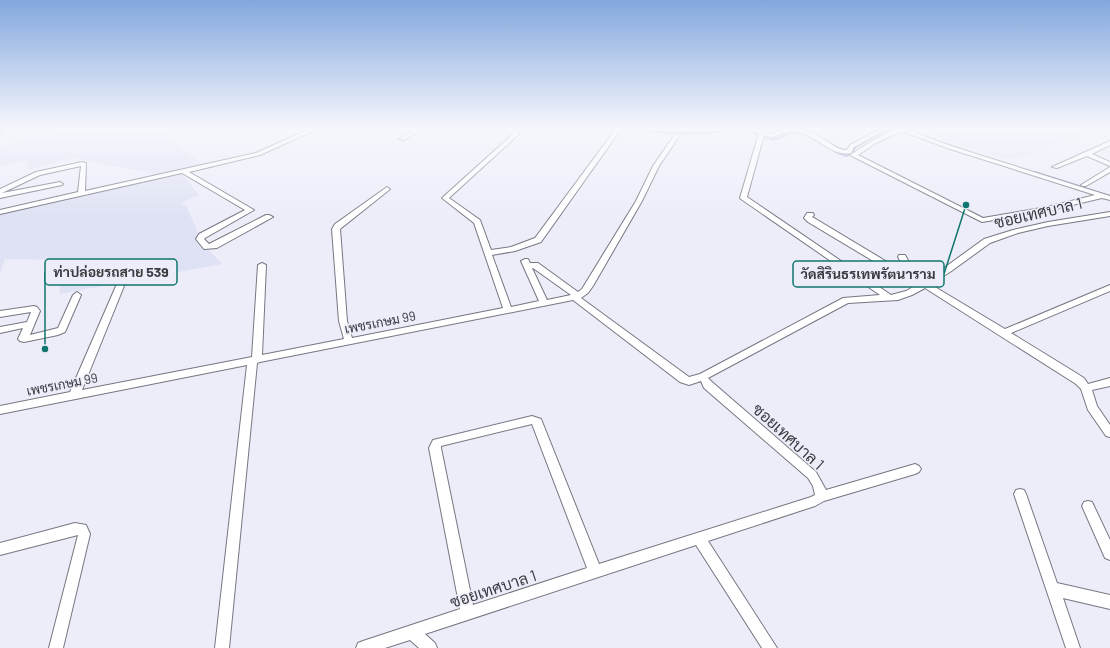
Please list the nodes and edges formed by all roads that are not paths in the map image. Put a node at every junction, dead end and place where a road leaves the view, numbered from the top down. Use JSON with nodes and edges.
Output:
{"nodes":[{"id":1,"x":239,"y":158,"type":"edge"},
{"id":2,"x":489,"y":158,"type":"edge"},
{"id":3,"x":594,"y":158,"type":"edge"},
{"id":4,"x":661,"y":158,"type":"edge"},
{"id":5,"x":755,"y":158,"type":"edge"},
{"id":6,"x":859,"y":158,"type":"edge"},
{"id":7,"x":985,"y":158,"type":"edge"},
{"id":8,"x":998,"y":158,"type":"edge"},
{"id":9,"x":1077,"y":158,"type":"edge"},
{"id":10,"x":1097,"y":158,"type":"edge"},
{"id":11,"x":1110,"y":164,"type":"edge"},
{"id":12,"x":1055,"y":167,"type":"dead end"},
{"id":13,"x":1110,"y":169,"type":"edge"},
{"id":14,"x":183,"y":171,"type":"junction"},
{"id":15,"x":50,"y":178,"type":"junction"},
{"id":16,"x":60,"y":184,"type":"dead end"},
{"id":17,"x":1084,"y":185,"type":"junction"},
{"id":18,"x":387,"y":189,"type":"dead end"},
{"id":19,"x":0,"y":192,"type":"edge"},
{"id":20,"x":82,"y":194,"type":"junction"},
{"id":21,"x":0,"y":196,"type":"edge"},
{"id":22,"x":1108,"y":196,"type":"edge"},
{"id":23,"x":0,"y":212,"type":"edge"},
{"id":24,"x":1110,"y":214,"type":"edge"},
{"id":25,"x":810,"y":215,"type":"dead end"},
{"id":26,"x":1006,"y":216,"type":"junction"},
{"id":27,"x":268,"y":217,"type":"dead end"},
{"id":28,"x":1026,"y":228,"type":"junction"},
{"id":29,"x":488,"y":253,"type":"junction"},
{"id":30,"x":902,"y":257,"type":"dead end"},
{"id":31,"x":262,"y":265,"type":"dead end"},
{"id":32,"x":898,"y":272,"type":"junction"},
{"id":33,"x":923,"y":285,"type":"junction"},
{"id":34,"x":120,"y":286,"type":"dead end"},
{"id":35,"x":1110,"y":288,"type":"edge"},
{"id":36,"x":78,"y":295,"type":"dead end"},
{"id":37,"x":577,"y":296,"type":"junction"},
{"id":38,"x":890,"y":298,"type":"junction"},
{"id":39,"x":544,"y":304,"type":"junction"},
{"id":40,"x":508,"y":311,"type":"junction"},
{"id":41,"x":0,"y":314,"type":"edge"},
{"id":42,"x":30,"y":324,"type":"junction"},
{"id":43,"x":0,"y":330,"type":"edge"},
{"id":44,"x":1004,"y":333,"type":"junction"},
{"id":45,"x":349,"y":342,"type":"junction"},
{"id":46,"x":255,"y":360,"type":"junction"},
{"id":47,"x":703,"y":377,"type":"junction"},
{"id":48,"x":1110,"y":382,"type":"edge"},
{"id":49,"x":1086,"y":388,"type":"junction"},
{"id":50,"x":74,"y":396,"type":"junction"},
{"id":51,"x":0,"y":410,"type":"edge"},
{"id":52,"x":1110,"y":433,"type":"edge"},
{"id":53,"x":915,"y":469,"type":"dead end"},
{"id":54,"x":1020,"y":494,"type":"dead end"},
{"id":55,"x":821,"y":497,"type":"junction"},
{"id":56,"x":1088,"y":506,"type":"dead end"},
{"id":57,"x":699,"y":538,"type":"junction"},
{"id":58,"x":0,"y":549,"type":"edge"},
{"id":59,"x":1110,"y":554,"type":"edge"},
{"id":60,"x":595,"y":572,"type":"junction"},
{"id":61,"x":1053,"y":589,"type":"junction"},
{"id":62,"x":1110,"y":602,"type":"edge"},
{"id":63,"x":468,"y":613,"type":"junction"},
{"id":64,"x":412,"y":632,"type":"junction"},
{"id":65,"x":56,"y":648,"type":"edge"},
{"id":66,"x":222,"y":648,"type":"edge"},
{"id":67,"x":363,"y":648,"type":"edge"},
{"id":68,"x":430,"y":648,"type":"edge"},
{"id":69,"x":770,"y":648,"type":"edge"},
{"id":70,"x":1073,"y":648,"type":"edge"}],
"edges":[{"from":1,"to":14,"type":"street"},
{"from":2,"to":29,"type":"street"},
{"from":3,"to":29,"type":"street"},
{"from":4,"to":37,"type":"street"},
{"from":5,"to":38,"type":"street"},
{"from":6,"to":26,"type":"street"},
{"from":7,"to":22,"type":"street"},
{"from":8,"to":17,"type":"street"},
{"from":9,"to":12,"type":"street"},
{"from":10,"to":11,"type":"street"},
{"from":13,"to":17,"type":"street"},
{"from":14,"to":20,"type":"street"},
{"from":14,"to":27,"type":"street"},
{"from":15,"to":16,"type":"street"},
{"from":15,"to":19,"type":"street"},
{"from":15,"to":20,"type":"street"},
{"from":15,"to":21,"type":"street"},
{"from":17,"to":22,"type":"street"},
{"from":18,"to":45,"type":"street"},
{"from":20,"to":23,"type":"street"},
{"from":22,"to":26,"type":"street"},
{"from":24,"to":28,"type":"street","name":"ซอยเทศบาล 1"},
{"from":25,"to":32,"type":"street"},
{"from":26,"to":28,"type":"street"},
{"from":28,"to":33,"type":"street","name":"ซอยเทศบาล 1"},
{"from":29,"to":40,"type":"street"},
{"from":30,"to":32,"type":"street"},
{"from":31,"to":46,"type":"street"},
{"from":32,"to":33,"type":"street"},
{"from":33,"to":38,"type":"street","name":"ซอยเทศบาล 1"},
{"from":33,"to":44,"type":"street"},
{"from":34,"to":50,"type":"street"},
{"from":35,"to":44,"type":"street"},
{"from":36,"to":42,"type":"street"},
{"from":37,"to":39,"type":"street","name":"เพชรเกษม 99"},
{"from":37,"to":39,"type":"street"},
{"from":37,"to":47,"type":"street"},
{"from":38,"to":47,"type":"street","name":"ซอยเทศบาล 1"},
{"from":39,"to":40,"type":"street","name":"เพชรเกษม 99"},
{"from":40,"to":45,"type":"street","name":"เพชรเกษม 99"},
{"from":41,"to":42,"type":"street"},
{"from":42,"to":43,"type":"street"},
{"from":44,"to":49,"type":"street"},
{"from":45,"to":46,"type":"street","name":"เพชรเกษม 99"},
{"from":46,"to":50,"type":"street","name":"เพชรเกษม 99"},
{"from":46,"to":66,"type":"street"},
{"from":47,"to":55,"type":"street","name":"ซอยเทศบาล 1"},
{"from":48,"to":49,"type":"street"},
{"from":49,"to":52,"type":"street"},
{"from":50,"to":51,"type":"street","name":"เพชรเกษม 99"},
{"from":53,"to":55,"type":"street"},
{"from":54,"to":61,"type":"street"},
{"from":55,"to":57,"type":"street","name":"ซอยเทศบาล 1"},
{"from":56,"to":59,"type":"street"},
{"from":57,"to":60,"type":"street","name":"ซอยเทศบาล 1"},
{"from":57,"to":69,"type":"street"},
{"from":58,"to":65,"type":"street"},
{"from":60,"to":63,"type":"street","name":"ซอยเทศบาล 1"},
{"from":60,"to":63,"type":"street"},
{"from":61,"to":62,"type":"street"},
{"from":61,"to":70,"type":"street"},
{"from":63,"to":64,"type":"street","name":"ซอยเทศบาล 1"},
{"from":64,"to":67,"type":"street","name":"ซอยเทศบาล 1"},
{"from":64,"to":68,"type":"street"}]}
